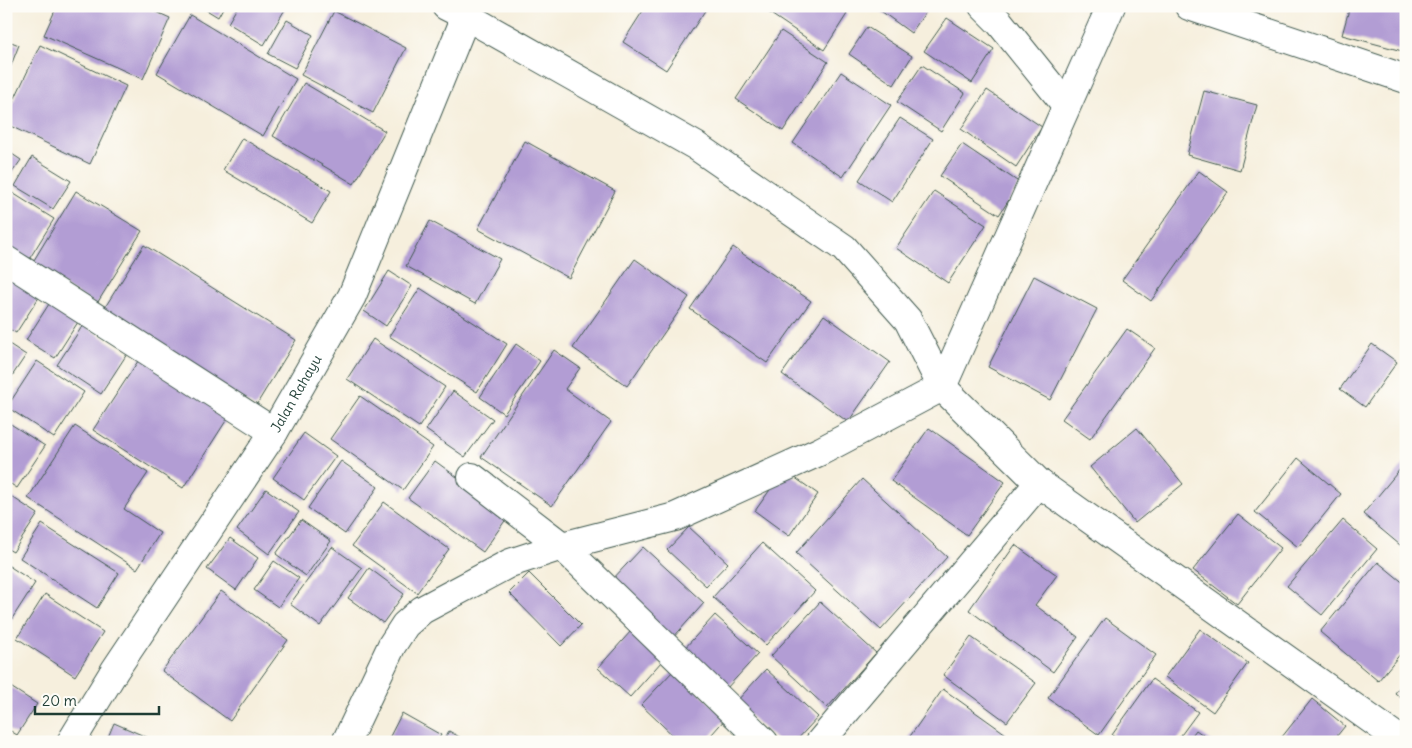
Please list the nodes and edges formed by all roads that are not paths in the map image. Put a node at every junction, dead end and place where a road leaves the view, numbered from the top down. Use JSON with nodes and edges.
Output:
{"nodes":[{"id":1,"x":983,"y":6,"type":"edge"},
{"id":2,"x":1112,"y":6,"type":"edge"},
{"id":3,"x":1189,"y":6,"type":"edge"},
{"id":4,"x":456,"y":11,"type":"edge"},
{"id":5,"x":1406,"y":79,"type":"edge"},
{"id":6,"x":1066,"y":105,"type":"junction"},
{"id":7,"x":6,"y":260,"type":"edge"},
{"id":8,"x":942,"y":387,"type":"junction"},
{"id":9,"x":274,"y":432,"type":"junction"},
{"id":10,"x":472,"y":477,"type":"dead end"},
{"id":11,"x":1039,"y":482,"type":"junction"},
{"id":12,"x":562,"y":546,"type":"junction"},
{"id":13,"x":70,"y":742,"type":"edge"},
{"id":14,"x":346,"y":742,"type":"edge"},
{"id":15,"x":764,"y":742,"type":"edge"},
{"id":16,"x":820,"y":742,"type":"edge"},
{"id":17,"x":1404,"y":742,"type":"edge"}],
"edges":[{"from":1,"to":6,"type":"street"},
{"from":2,"to":6,"type":"street"},
{"from":3,"to":5,"type":"street"},
{"from":4,"to":8,"type":"street"},
{"from":4,"to":9,"type":"street","name":"Jalan Rahayu"},
{"from":6,"to":8,"type":"street"},
{"from":7,"to":9,"type":"street"},
{"from":8,"to":11,"type":"street"},
{"from":8,"to":12,"type":"street"},
{"from":9,"to":13,"type":"street","name":"Jalan Rahayu"},
{"from":10,"to":12,"type":"street"},
{"from":11,"to":16,"type":"street"},
{"from":11,"to":17,"type":"street"},
{"from":12,"to":14,"type":"street"},
{"from":12,"to":15,"type":"street"}]}
